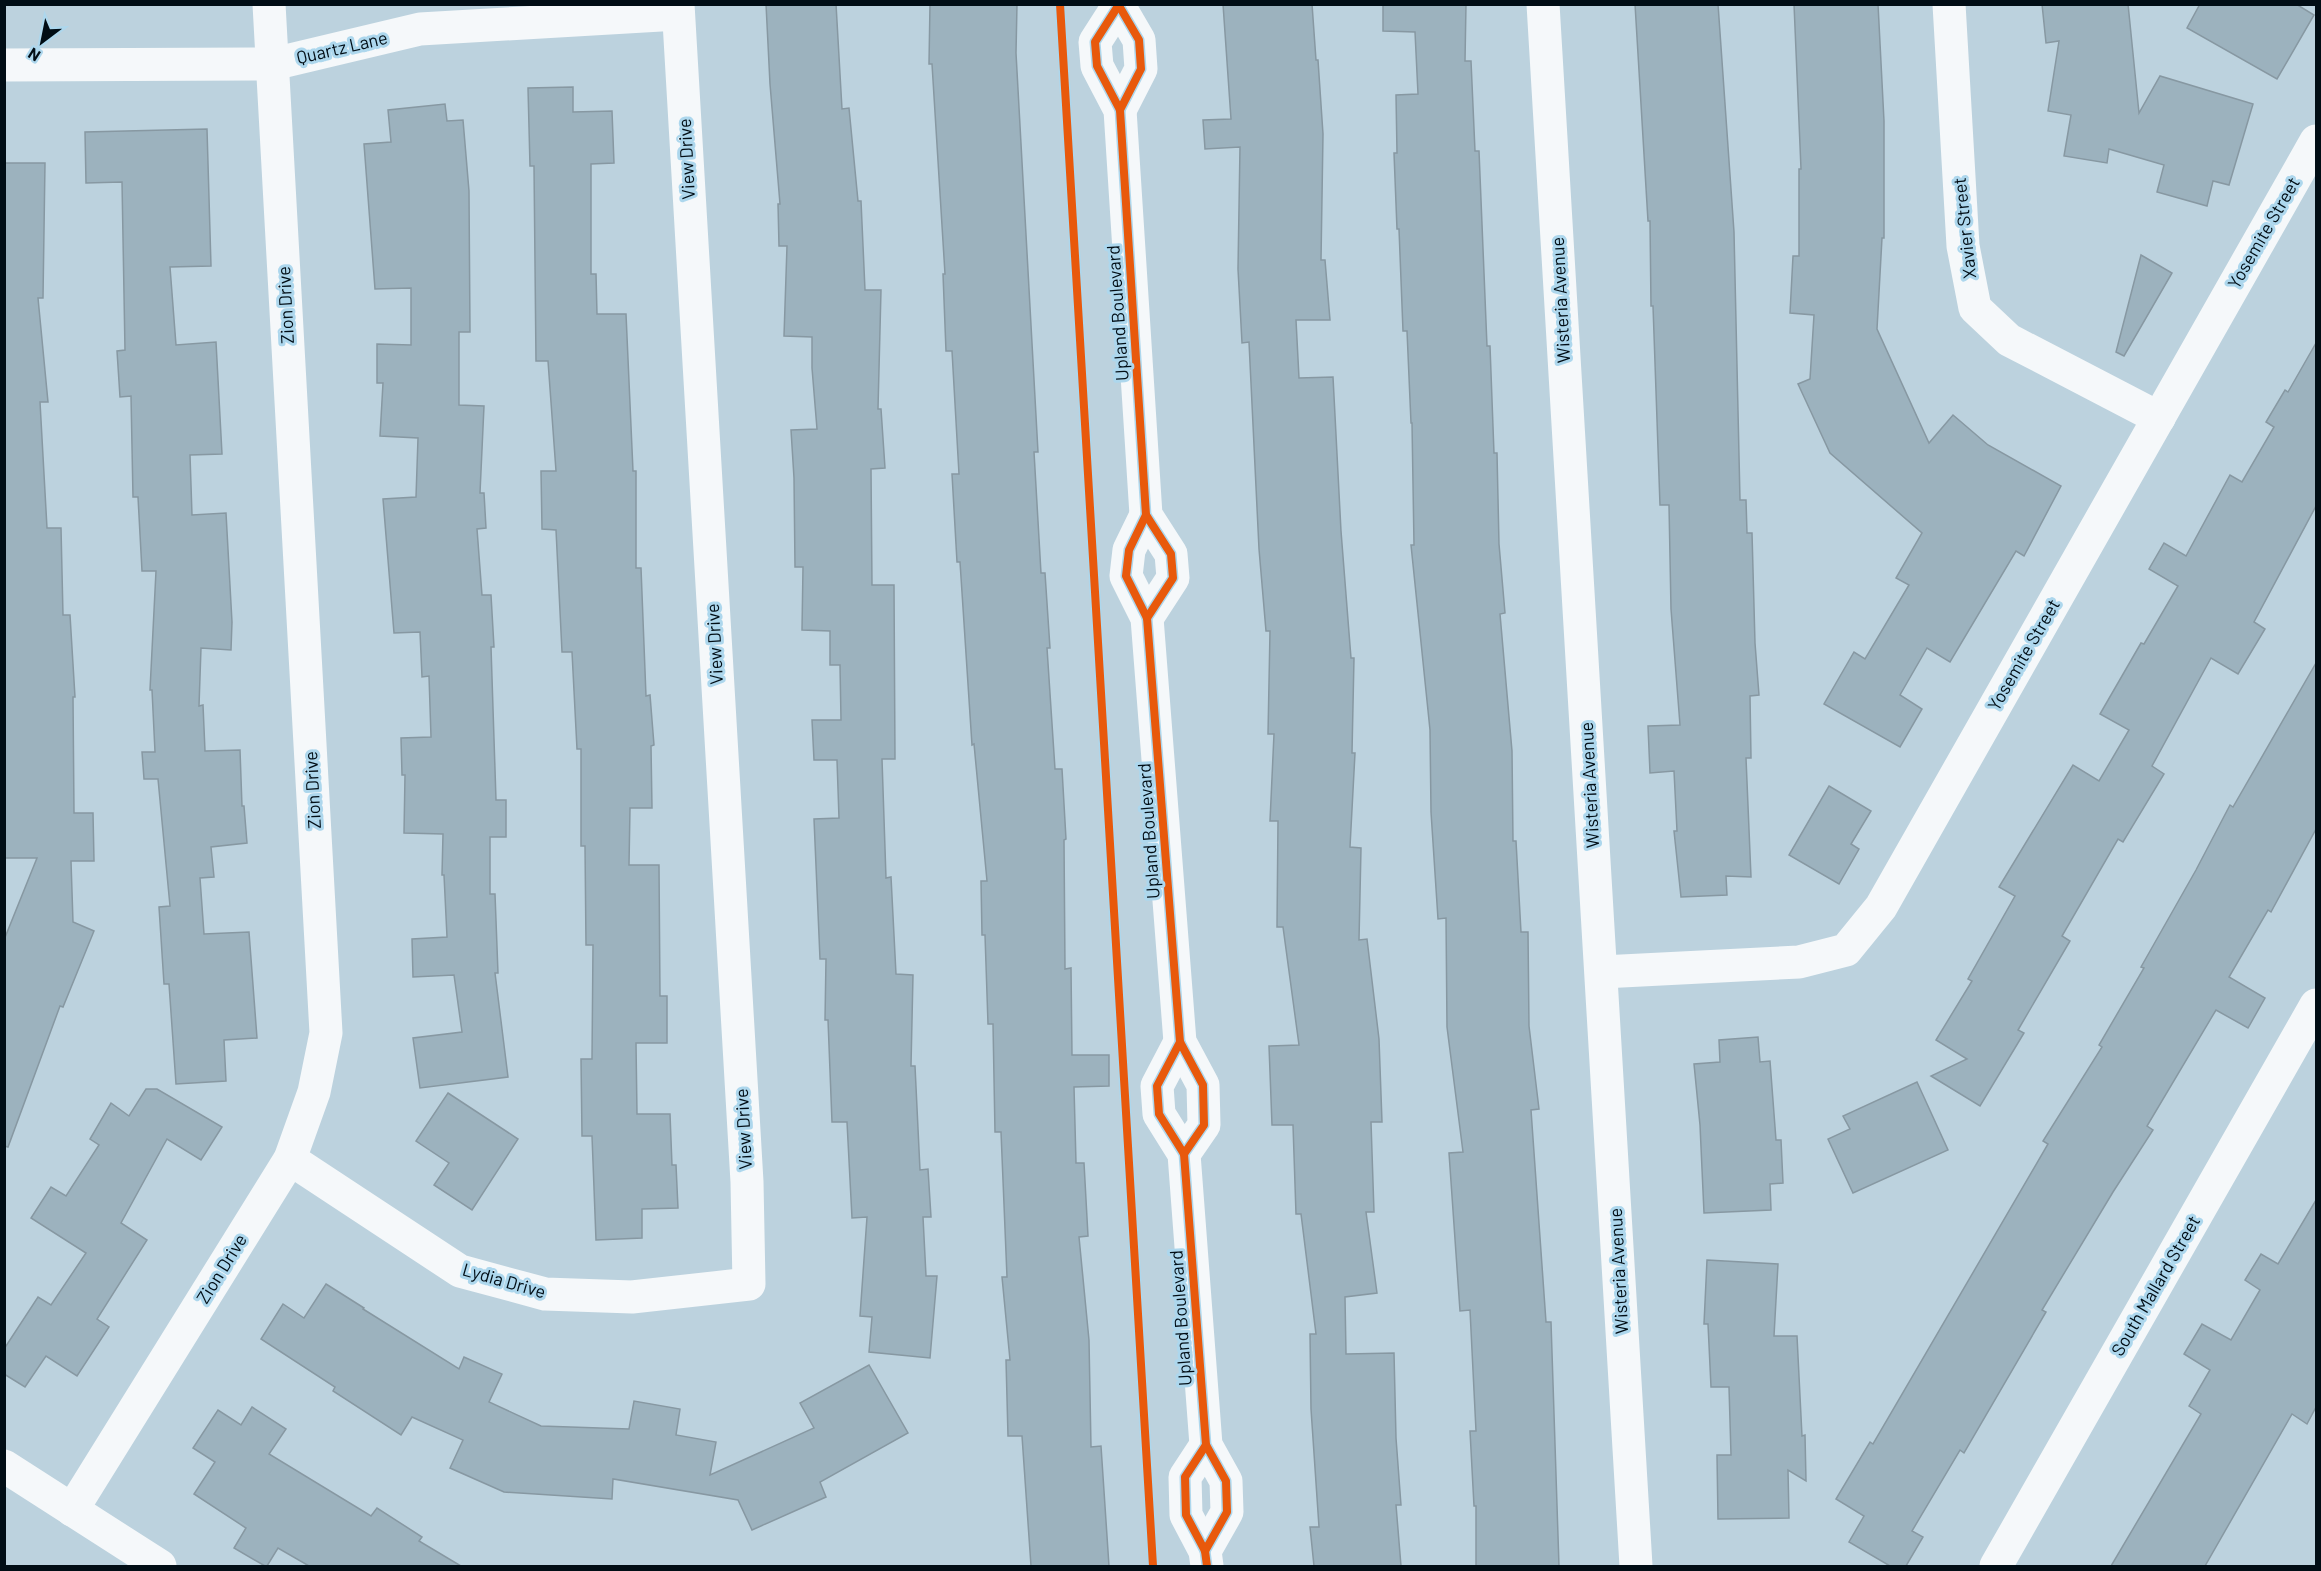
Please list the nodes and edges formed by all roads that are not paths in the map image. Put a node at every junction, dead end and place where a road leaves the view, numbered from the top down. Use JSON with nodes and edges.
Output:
{"nodes":[{"id":1,"x":269,"y":4,"type":"edge"},
{"id":2,"x":1543,"y":4,"type":"edge"},
{"id":3,"x":1949,"y":4,"type":"edge"},
{"id":4,"x":1118,"y":5,"type":"edge"},
{"id":5,"x":678,"y":9,"type":"edge"},
{"id":6,"x":273,"y":64,"type":"junction"},
{"id":7,"x":4,"y":65,"type":"edge"},
{"id":8,"x":1120,"y":110,"type":"junction"},
{"id":9,"x":2316,"y":141,"type":"edge"},
{"id":10,"x":2158,"y":418,"type":"junction"},
{"id":11,"x":1146,"y":515,"type":"junction"},
{"id":12,"x":1148,"y":618,"type":"junction"},
{"id":13,"x":1602,"y":972,"type":"junction"},
{"id":14,"x":2316,"y":1005,"type":"edge"},
{"id":15,"x":1180,"y":1042,"type":"junction"},
{"id":16,"x":1184,"y":1154,"type":"junction"},
{"id":17,"x":290,"y":1160,"type":"junction"},
{"id":18,"x":749,"y":1284,"type":"joint"},
{"id":19,"x":4,"y":1466,"type":"edge"},
{"id":20,"x":72,"y":1510,"type":"junction"},
{"id":21,"x":1206,"y":1559,"type":"edge"},
{"id":22,"x":160,"y":1566,"type":"edge"},
{"id":23,"x":1636,"y":1566,"type":"edge"},
{"id":24,"x":1996,"y":1566,"type":"edge"}],
"edges":[{"from":1,"to":6,"type":"street","name":"Zion Drive"},
{"from":2,"to":13,"type":"street","name":"Wisteria Avenue"},
{"from":3,"to":10,"type":"street","name":"Xavier Street"},
{"from":4,"to":8,"type":"street","name":"Upland Boulevard"},
{"from":4,"to":8,"type":"street","name":"Upland Boulevard"},
{"from":5,"to":6,"type":"street","name":"Quartz Lane"},
{"from":5,"to":18,"type":"street","name":"View Drive"},
{"from":6,"to":7,"type":"street","name":"Quartz Lane"},
{"from":6,"to":17,"type":"street","name":"Zion Drive"},
{"from":8,"to":11,"type":"street","name":"Upland Boulevard"},
{"from":9,"to":10,"type":"street","name":"Yosemite Street"},
{"from":10,"to":13,"type":"street","name":"Yosemite Street"},
{"from":11,"to":12,"type":"street","name":"Upland Boulevard"},
{"from":11,"to":12,"type":"street","name":"Upland Boulevard"},
{"from":12,"to":15,"type":"street","name":"Upland Boulevard"},
{"from":13,"to":23,"type":"street","name":"Wisteria Avenue"},
{"from":14,"to":24,"type":"street","name":"South Mallard Street"},
{"from":15,"to":16,"type":"street","name":"Upland Boulevard"},
{"from":15,"to":16,"type":"street","name":"Upland Boulevard"},
{"from":16,"to":21,"type":"street","name":"Upland Boulevard"},
{"from":17,"to":18,"type":"street","name":"Lydia Drive"},
{"from":17,"to":20,"type":"street","name":"Zion Drive"},
{"from":19,"to":20,"type":"street"},
{"from":20,"to":22,"type":"street"}]}
